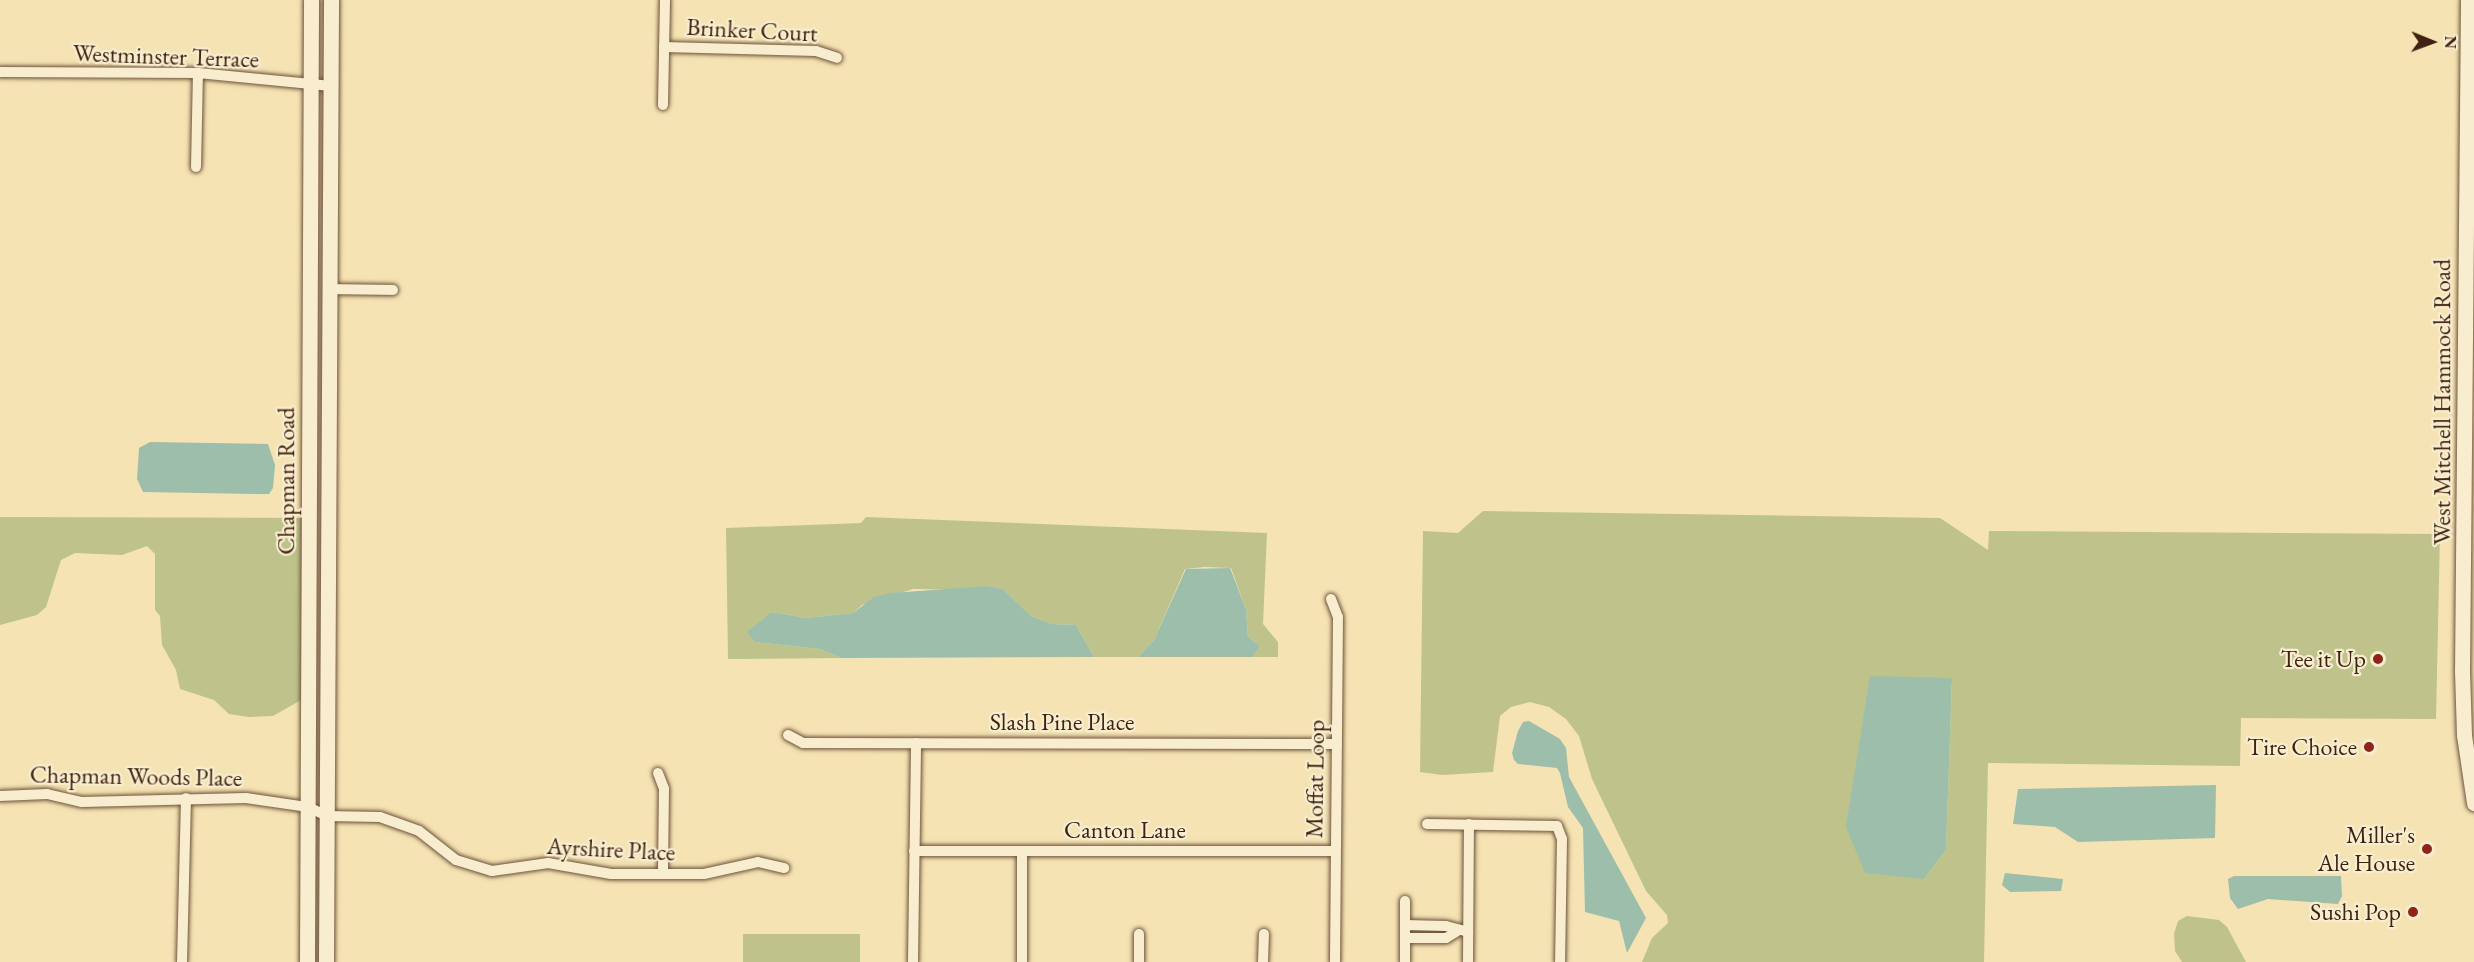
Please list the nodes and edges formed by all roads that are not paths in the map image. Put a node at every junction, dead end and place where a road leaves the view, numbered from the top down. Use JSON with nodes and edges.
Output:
{"nodes":[{"id":1,"x":311,"y":0,"type":"edge"},
{"id":2,"x":331,"y":0,"type":"edge"},
{"id":3,"x":664,"y":0,"type":"edge"},
{"id":4,"x":2468,"y":0,"type":"edge"},
{"id":5,"x":664,"y":48,"type":"junction"},
{"id":6,"x":837,"y":58,"type":"dead end"},
{"id":7,"x":0,"y":72,"type":"edge"},
{"id":8,"x":198,"y":73,"type":"junction"},
{"id":9,"x":310,"y":86,"type":"junction"},
{"id":10,"x":331,"y":86,"type":"junction"},
{"id":11,"x":663,"y":105,"type":"dead end"},
{"id":12,"x":196,"y":167,"type":"dead end"},
{"id":13,"x":330,"y":289,"type":"junction"},
{"id":14,"x":393,"y":290,"type":"dead end"},
{"id":15,"x":308,"y":444,"type":"junction"},
{"id":16,"x":329,"y":444,"type":"junction"},
{"id":17,"x":1331,"y":598,"type":"dead end"},
{"id":18,"x":788,"y":735,"type":"dead end"},
{"id":19,"x":916,"y":743,"type":"junction"},
{"id":20,"x":1337,"y":744,"type":"junction"},
{"id":21,"x":658,"y":773,"type":"dead end"},
{"id":22,"x":2471,"y":776,"type":"edge"},
{"id":23,"x":0,"y":796,"type":"edge"},
{"id":24,"x":186,"y":798,"type":"junction"},
{"id":25,"x":2474,"y":803,"type":"edge"},
{"id":26,"x":308,"y":807,"type":"junction"},
{"id":27,"x":327,"y":816,"type":"junction"},
{"id":28,"x":1427,"y":824,"type":"dead end"},
{"id":29,"x":1469,"y":824,"type":"junction"},
{"id":30,"x":914,"y":851,"type":"junction"},
{"id":31,"x":1022,"y":851,"type":"junction"},
{"id":32,"x":1335,"y":851,"type":"junction"},
{"id":33,"x":784,"y":868,"type":"dead end"},
{"id":34,"x":663,"y":873,"type":"junction"},
{"id":35,"x":1405,"y":901,"type":"dead end"},
{"id":36,"x":1405,"y":925,"type":"junction"},
{"id":37,"x":1429,"y":926,"type":"junction"},
{"id":38,"x":1441,"y":926,"type":"junction"},
{"id":39,"x":1462,"y":932,"type":"junction"},
{"id":40,"x":1139,"y":934,"type":"dead end"},
{"id":41,"x":1264,"y":934,"type":"dead end"},
{"id":42,"x":1405,"y":938,"type":"junction"},
{"id":43,"x":1429,"y":938,"type":"junction"},
{"id":44,"x":1441,"y":938,"type":"junction"},
{"id":45,"x":182,"y":962,"type":"edge"},
{"id":46,"x":307,"y":962,"type":"edge"},
{"id":47,"x":326,"y":962,"type":"edge"},
{"id":48,"x":913,"y":962,"type":"edge"},
{"id":49,"x":1022,"y":962,"type":"edge"},
{"id":50,"x":1139,"y":962,"type":"edge"},
{"id":51,"x":1263,"y":962,"type":"edge"},
{"id":52,"x":1335,"y":962,"type":"edge"},
{"id":53,"x":1405,"y":962,"type":"edge"},
{"id":54,"x":1468,"y":962,"type":"edge"},
{"id":55,"x":1560,"y":962,"type":"edge"}],
"edges":[{"from":1,"to":9,"type":"street","name":"Chapman Road"},
{"from":2,"to":10,"type":"street","name":"Chapman Road"},
{"from":3,"to":5,"type":"street"},
{"from":4,"to":22,"type":"street","name":"West Mitchell Hammock Road"},
{"from":5,"to":6,"type":"street","name":"Brinker Court"},
{"from":5,"to":11,"type":"street"},
{"from":7,"to":8,"type":"street","name":"Westminster Terrace"},
{"from":8,"to":9,"type":"street","name":"Westminster Terrace"},
{"from":8,"to":12,"type":"street"},
{"from":9,"to":10,"type":"street","name":"Westminster Terrace"},
{"from":9,"to":15,"type":"street","name":"Chapman Road"},
{"from":10,"to":13,"type":"street","name":"Chapman Road"},
{"from":13,"to":14,"type":"street"},
{"from":13,"to":16,"type":"street","name":"Chapman Road"},
{"from":15,"to":16,"type":"street"},
{"from":15,"to":26,"type":"street","name":"Chapman Road"},
{"from":16,"to":27,"type":"street","name":"Chapman Road"},
{"from":17,"to":20,"type":"street","name":"Moffat Loop"},
{"from":18,"to":19,"type":"street","name":"Slash Pine Place"},
{"from":19,"to":20,"type":"street","name":"Slash Pine Place"},
{"from":19,"to":30,"type":"street"},
{"from":20,"to":32,"type":"street","name":"Moffat Loop"},
{"from":21,"to":34,"type":"street"},
{"from":22,"to":25,"type":"street","name":"West Mitchell Hammock Road"},
{"from":23,"to":24,"type":"street","name":"Chapman Woods Place"},
{"from":24,"to":26,"type":"street","name":"Chapman Woods Place"},
{"from":24,"to":45,"type":"street"},
{"from":26,"to":27,"type":"street","name":"Ayrshire Place"},
{"from":26,"to":46,"type":"street","name":"Chapman Road"},
{"from":27,"to":34,"type":"street","name":"Ayrshire Place"},
{"from":27,"to":47,"type":"street","name":"Chapman Road"},
{"from":28,"to":29,"type":"street"},
{"from":29,"to":39,"type":"street"},
{"from":29,"to":55,"type":"street"},
{"from":30,"to":31,"type":"street","name":"Canton Lane"},
{"from":30,"to":48,"type":"street"},
{"from":31,"to":32,"type":"street","name":"Canton Lane"},
{"from":31,"to":49,"type":"street"},
{"from":32,"to":52,"type":"street","name":"Moffat Loop"},
{"from":33,"to":34,"type":"street","name":"Ayrshire Place"},
{"from":35,"to":36,"type":"street"},
{"from":36,"to":37,"type":"street"},
{"from":36,"to":42,"type":"street"},
{"from":37,"to":38,"type":"street"},
{"from":37,"to":43,"type":"street"},
{"from":38,"to":39,"type":"street"},
{"from":38,"to":44,"type":"street"},
{"from":39,"to":44,"type":"street"},
{"from":39,"to":54,"type":"street"},
{"from":40,"to":50,"type":"street"},
{"from":41,"to":51,"type":"street"},
{"from":42,"to":43,"type":"street"},
{"from":42,"to":53,"type":"street"},
{"from":43,"to":44,"type":"street"}]}
